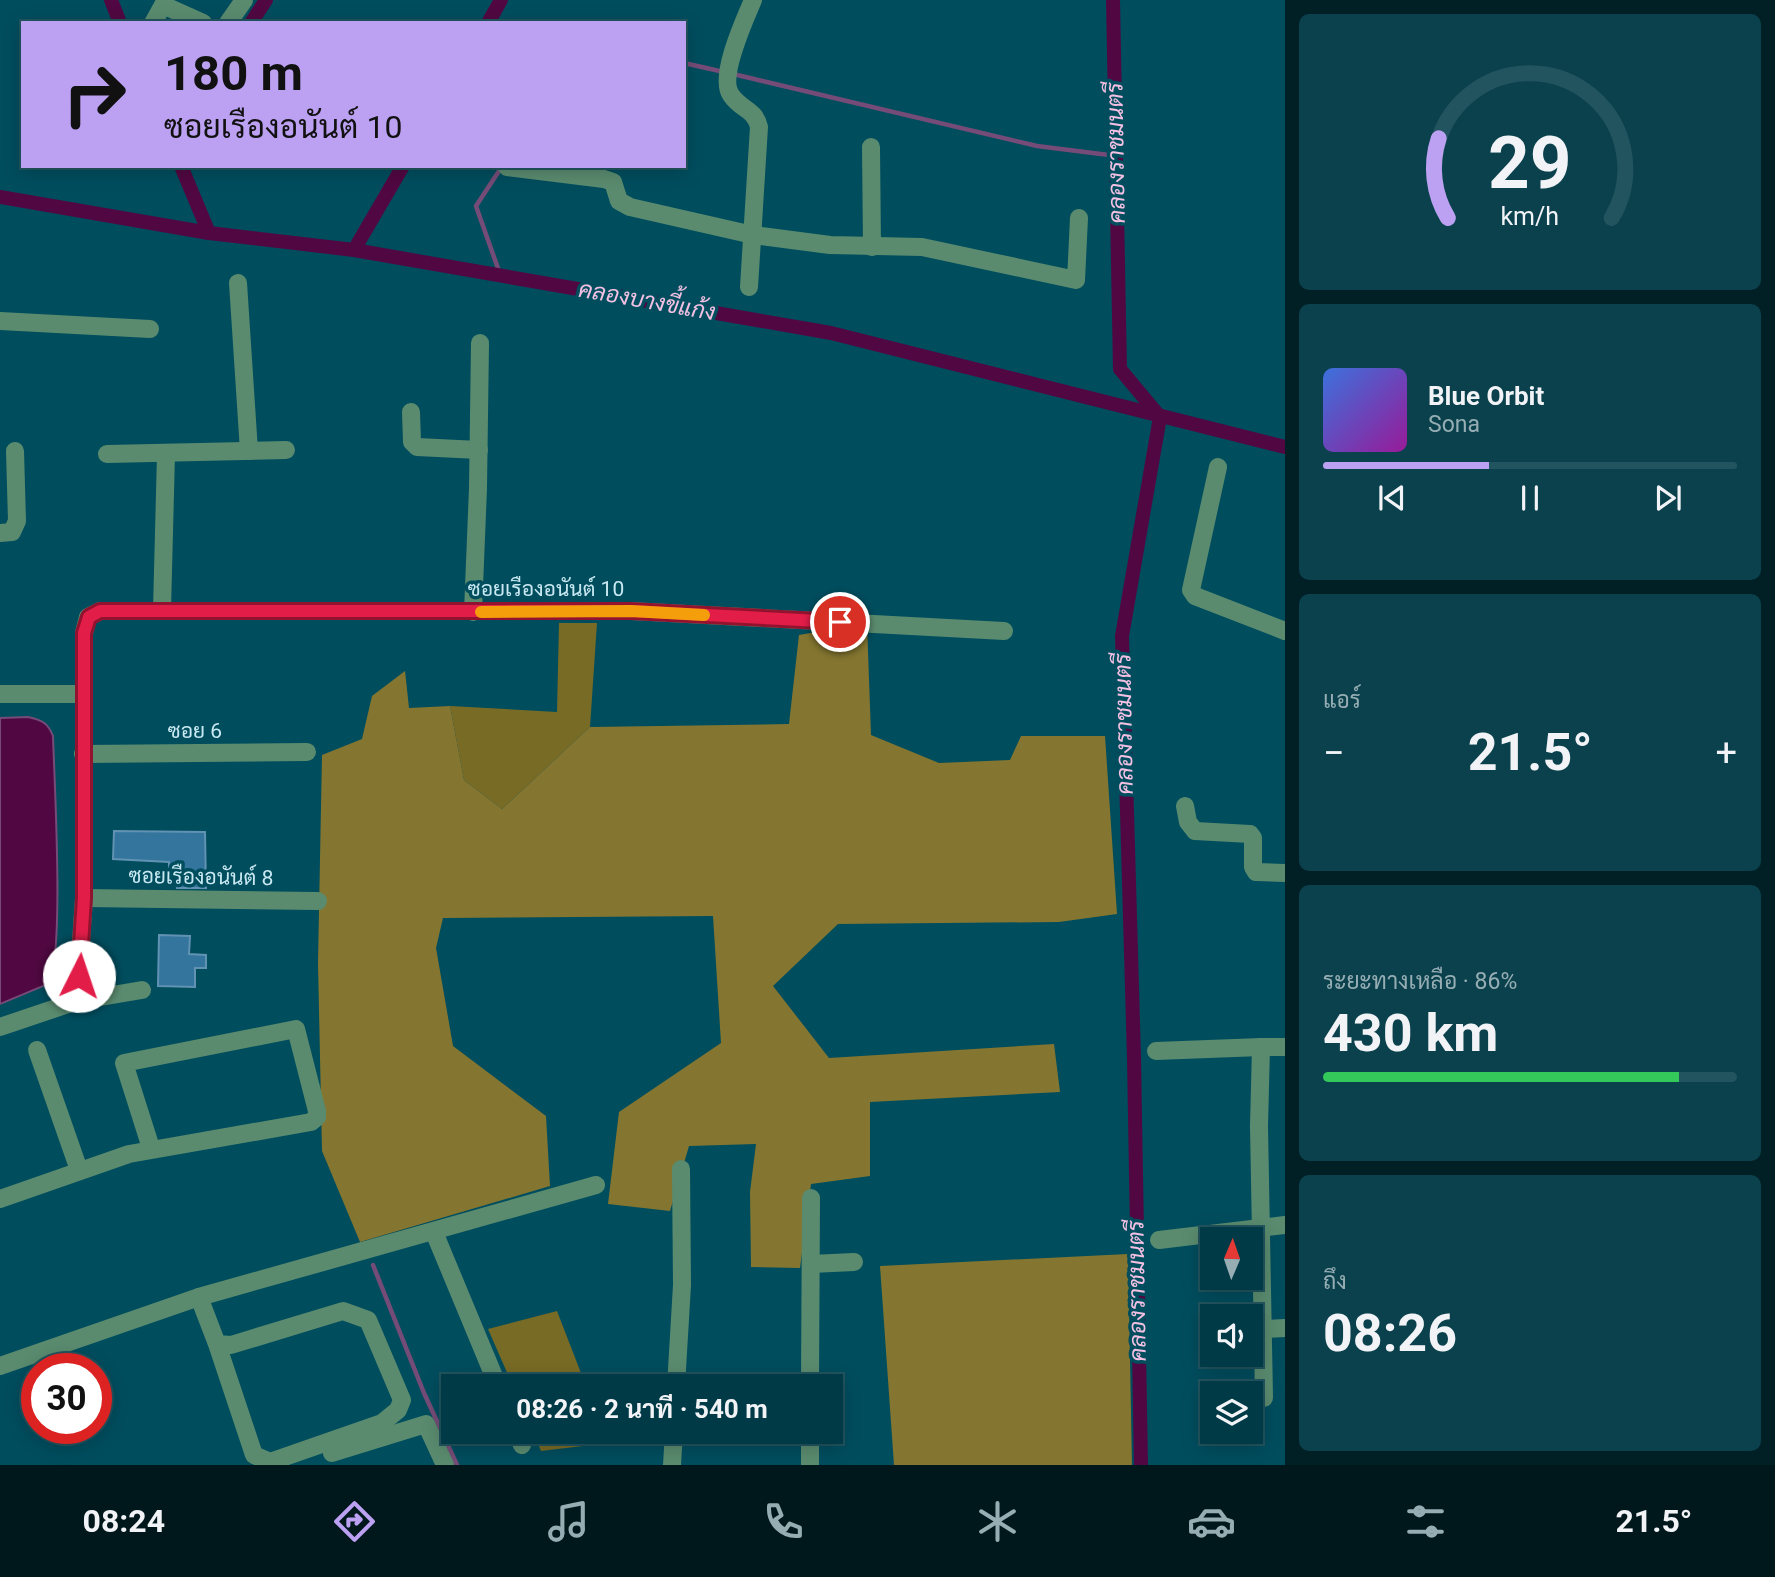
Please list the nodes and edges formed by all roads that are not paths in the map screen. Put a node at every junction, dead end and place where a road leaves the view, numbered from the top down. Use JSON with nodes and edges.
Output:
{"nodes":[{"id":1,"x":244,"y":0,"type":"edge"},
{"id":2,"x":753,"y":0,"type":"edge"},
{"id":3,"x":154,"y":21,"type":"edge"},
{"id":4,"x":199,"y":21,"type":"edge"},
{"id":5,"x":229,"y":21,"type":"edge"},
{"id":6,"x":871,"y":147,"type":"dead end"},
{"id":7,"x":527,"y":168,"type":"edge"},
{"id":8,"x":567,"y":170,"type":"edge"},
{"id":9,"x":1079,"y":218,"type":"dead end"},
{"id":10,"x":753,"y":235,"type":"junction"},
{"id":11,"x":872,"y":247,"type":"junction"},
{"id":12,"x":238,"y":283,"type":"dead end"},
{"id":13,"x":749,"y":287,"type":"dead end"},
{"id":14,"x":0,"y":321,"type":"edge"},
{"id":15,"x":150,"y":329,"type":"dead end"},
{"id":16,"x":480,"y":343,"type":"dead end"},
{"id":17,"x":411,"y":412,"type":"dead end"},
{"id":18,"x":286,"y":450,"type":"dead end"},
{"id":19,"x":479,"y":450,"type":"junction"},
{"id":20,"x":249,"y":451,"type":"junction"},
{"id":21,"x":15,"y":452,"type":"dead end"},
{"id":22,"x":107,"y":454,"type":"dead end"},
{"id":23,"x":166,"y":454,"type":"junction"},
{"id":24,"x":1218,"y":467,"type":"dead end"},
{"id":25,"x":0,"y":533,"type":"edge"},
{"id":26,"x":162,"y":610,"type":"junction"},
{"id":27,"x":473,"y":612,"type":"junction"},
{"id":28,"x":1004,"y":631,"type":"dead end"},
{"id":29,"x":1285,"y":631,"type":"edge"},
{"id":30,"x":0,"y":694,"type":"edge"},
{"id":31,"x":83,"y":694,"type":"junction"},
{"id":32,"x":307,"y":752,"type":"dead end"},
{"id":33,"x":83,"y":754,"type":"junction"},
{"id":34,"x":1185,"y":806,"type":"dead end"},
{"id":35,"x":1285,"y":873,"type":"edge"},
{"id":36,"x":84,"y":898,"type":"junction"},
{"id":37,"x":318,"y":901,"type":"dead end"},
{"id":38,"x":142,"y":990,"type":"dead end"},
{"id":39,"x":77,"y":1001,"type":"junction"},
{"id":40,"x":0,"y":1027,"type":"edge"},
{"id":41,"x":1261,"y":1047,"type":"junction"},
{"id":42,"x":1285,"y":1047,"type":"edge"},
{"id":43,"x":37,"y":1050,"type":"dead end"},
{"id":44,"x":1157,"y":1051,"type":"dead end"},
{"id":45,"x":151,"y":1149,"type":"junction"},
{"id":46,"x":79,"y":1170,"type":"junction"},
{"id":47,"x":681,"y":1170,"type":"dead end"},
{"id":48,"x":596,"y":1185,"type":"dead end"},
{"id":49,"x":811,"y":1198,"type":"dead end"},
{"id":50,"x":0,"y":1199,"type":"edge"},
{"id":51,"x":1285,"y":1225,"type":"edge"},
{"id":52,"x":1263,"y":1227,"type":"joint"},
{"id":53,"x":434,"y":1231,"type":"junction"},
{"id":54,"x":1200,"y":1235,"type":"edge"},
{"id":55,"x":1159,"y":1240,"type":"dead end"},
{"id":56,"x":854,"y":1262,"type":"dead end"},
{"id":57,"x":811,"y":1264,"type":"junction"},
{"id":58,"x":1264,"y":1290,"type":"edge"},
{"id":59,"x":200,"y":1297,"type":"junction"},
{"id":60,"x":1285,"y":1328,"type":"edge"},
{"id":61,"x":1264,"y":1329,"type":"junction"},
{"id":62,"x":217,"y":1344,"type":"junction"},
{"id":63,"x":0,"y":1366,"type":"edge"},
{"id":64,"x":493,"y":1374,"type":"edge"},
{"id":65,"x":677,"y":1374,"type":"edge"},
{"id":66,"x":810,"y":1374,"type":"edge"},
{"id":67,"x":1264,"y":1398,"type":"dead end"},
{"id":68,"x":673,"y":1444,"type":"edge"},
{"id":69,"x":810,"y":1444,"type":"edge"},
{"id":70,"x":292,"y":1465,"type":"edge"},
{"id":71,"x":444,"y":1465,"type":"edge"},
{"id":72,"x":672,"y":1465,"type":"edge"},
{"id":73,"x":810,"y":1465,"type":"edge"}],
"edges":[{"from":1,"to":5,"type":"street"},
{"from":2,"to":10,"type":"street"},
{"from":3,"to":4,"type":"street"},
{"from":6,"to":11,"type":"street"},
{"from":7,"to":8,"type":"street"},
{"from":8,"to":10,"type":"street"},
{"from":9,"to":11,"type":"street"},
{"from":10,"to":11,"type":"street"},
{"from":10,"to":13,"type":"street"},
{"from":12,"to":20,"type":"street"},
{"from":14,"to":15,"type":"street"},
{"from":16,"to":19,"type":"street"},
{"from":17,"to":19,"type":"street"},
{"from":18,"to":20,"type":"street"},
{"from":19,"to":27,"type":"street"},
{"from":20,"to":23,"type":"street"},
{"from":21,"to":25,"type":"street"},
{"from":22,"to":23,"type":"street"},
{"from":23,"to":26,"type":"street"},
{"from":24,"to":29,"type":"street"},
{"from":26,"to":27,"type":"street","name":"ซอยเรืองอนันต์ 10"},
{"from":26,"to":31,"type":"street","name":"ซอยเรืองอนันต์ 10"},
{"from":27,"to":28,"type":"street","name":"ซอยเรืองอนันต์ 10"},
{"from":30,"to":31,"type":"street"},
{"from":31,"to":33,"type":"street"},
{"from":32,"to":33,"type":"street","name":"ซอย 6"},
{"from":33,"to":36,"type":"street"},
{"from":34,"to":35,"type":"street"},
{"from":36,"to":37,"type":"street","name":"ซอยเรืองอนันต์ 8"},
{"from":36,"to":39,"type":"street"},
{"from":38,"to":39,"type":"street"},
{"from":39,"to":40,"type":"street"},
{"from":41,"to":42,"type":"street"},
{"from":41,"to":44,"type":"street"},
{"from":41,"to":52,"type":"street"},
{"from":43,"to":46,"type":"street"},
{"from":45,"to":45,"type":"street"},
{"from":45,"to":46,"type":"street"},
{"from":46,"to":50,"type":"street"},
{"from":47,"to":65,"type":"street"},
{"from":48,"to":53,"type":"street"},
{"from":49,"to":57,"type":"street"},
{"from":51,"to":52,"type":"street"},
{"from":53,"to":59,"type":"street"},
{"from":53,"to":64,"type":"street"},
{"from":54,"to":55,"type":"street"},
{"from":56,"to":57,"type":"street"},
{"from":57,"to":66,"type":"street"},
{"from":58,"to":61,"type":"street"},
{"from":59,"to":62,"type":"street"},
{"from":59,"to":63,"type":"street"},
{"from":60,"to":61,"type":"street"},
{"from":61,"to":67,"type":"street"},
{"from":62,"to":62,"type":"street"},
{"from":68,"to":72,"type":"street"},
{"from":69,"to":73,"type":"street"},
{"from":70,"to":71,"type":"street"}]}
